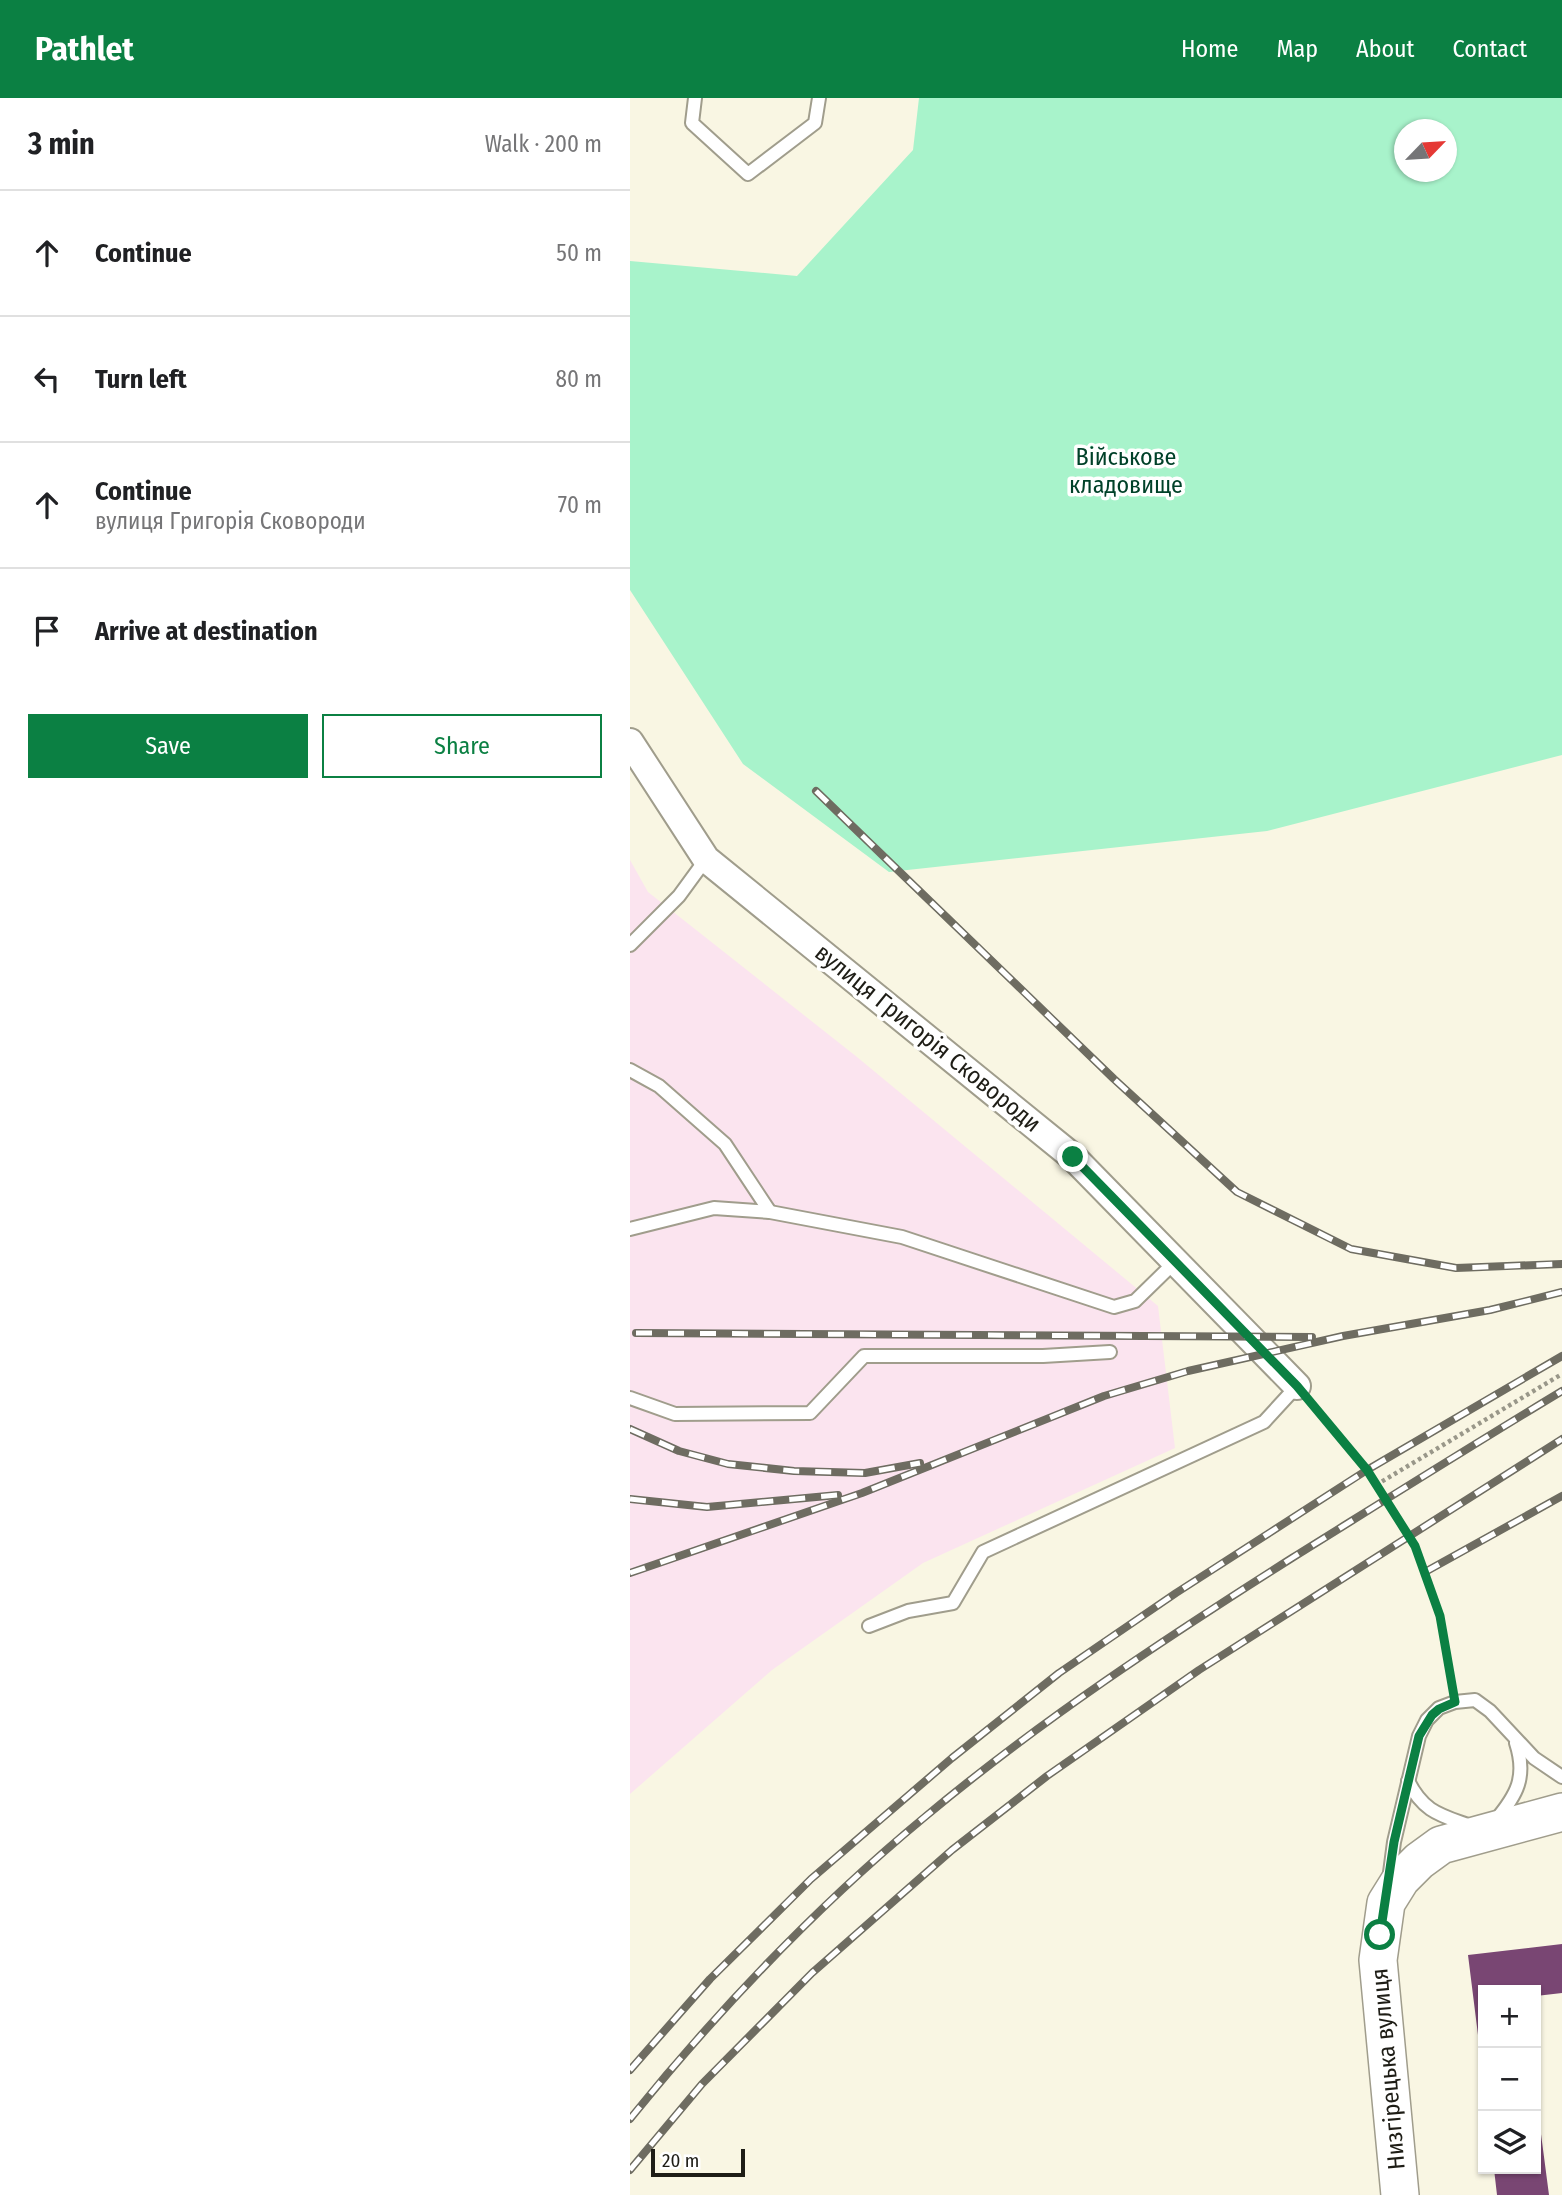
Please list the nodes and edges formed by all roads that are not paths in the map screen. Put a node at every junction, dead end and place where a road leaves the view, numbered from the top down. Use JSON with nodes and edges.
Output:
{"nodes":[{"id":1,"x":695,"y":98,"type":"edge"},
{"id":2,"x":819,"y":98,"type":"edge"},
{"id":3,"x":630,"y":742,"type":"edge"},
{"id":4,"x":706,"y":859,"type":"junction"},
{"id":5,"x":630,"y":945,"type":"edge"},
{"id":6,"x":630,"y":1070,"type":"edge"},
{"id":7,"x":770,"y":1212,"type":"junction"},
{"id":8,"x":630,"y":1229,"type":"edge"},
{"id":9,"x":1176,"y":1262,"type":"junction"},
{"id":10,"x":1110,"y":1352,"type":"dead end"},
{"id":11,"x":1297,"y":1386,"type":"joint"},
{"id":12,"x":630,"y":1398,"type":"edge"},
{"id":13,"x":869,"y":1626,"type":"dead end"},
{"id":14,"x":1515,"y":1740,"type":"junction"},
{"id":15,"x":1562,"y":1777,"type":"edge"},
{"id":16,"x":1408,"y":1781,"type":"junction"},
{"id":17,"x":1562,"y":1812,"type":"edge"},
{"id":18,"x":1486,"y":1832,"type":"junction"},
{"id":19,"x":1386,"y":1903,"type":"junction"},
{"id":20,"x":1400,"y":2195,"type":"edge"}],
"edges":[{"from":1,"to":2,"type":"lane"},
{"from":3,"to":4,"type":"street","name":"вулиця Григорія Сковороди"},
{"from":4,"to":5,"type":"lane"},
{"from":4,"to":9,"type":"street","name":"вулиця Григорія Сковороди"},
{"from":6,"to":7,"type":"lane"},
{"from":7,"to":8,"type":"lane"},
{"from":7,"to":9,"type":"lane"},
{"from":9,"to":11,"type":"street","name":"вулиця Григорія Сковороди"},
{"from":10,"to":12,"type":"lane"},
{"from":11,"to":13,"type":"lane"},
{"from":14,"to":15,"type":"lane"},
{"from":14,"to":16,"type":"lane"},
{"from":14,"to":18,"type":"lane"},
{"from":16,"to":18,"type":"lane"},
{"from":16,"to":19,"type":"lane"},
{"from":17,"to":18,"type":"main road","name":"Низгірецька вулиця"},
{"from":18,"to":19,"type":"main road","name":"Низгірецька вулиця"},
{"from":19,"to":20,"type":"main road","name":"Низгірецька вулиця"}]}
